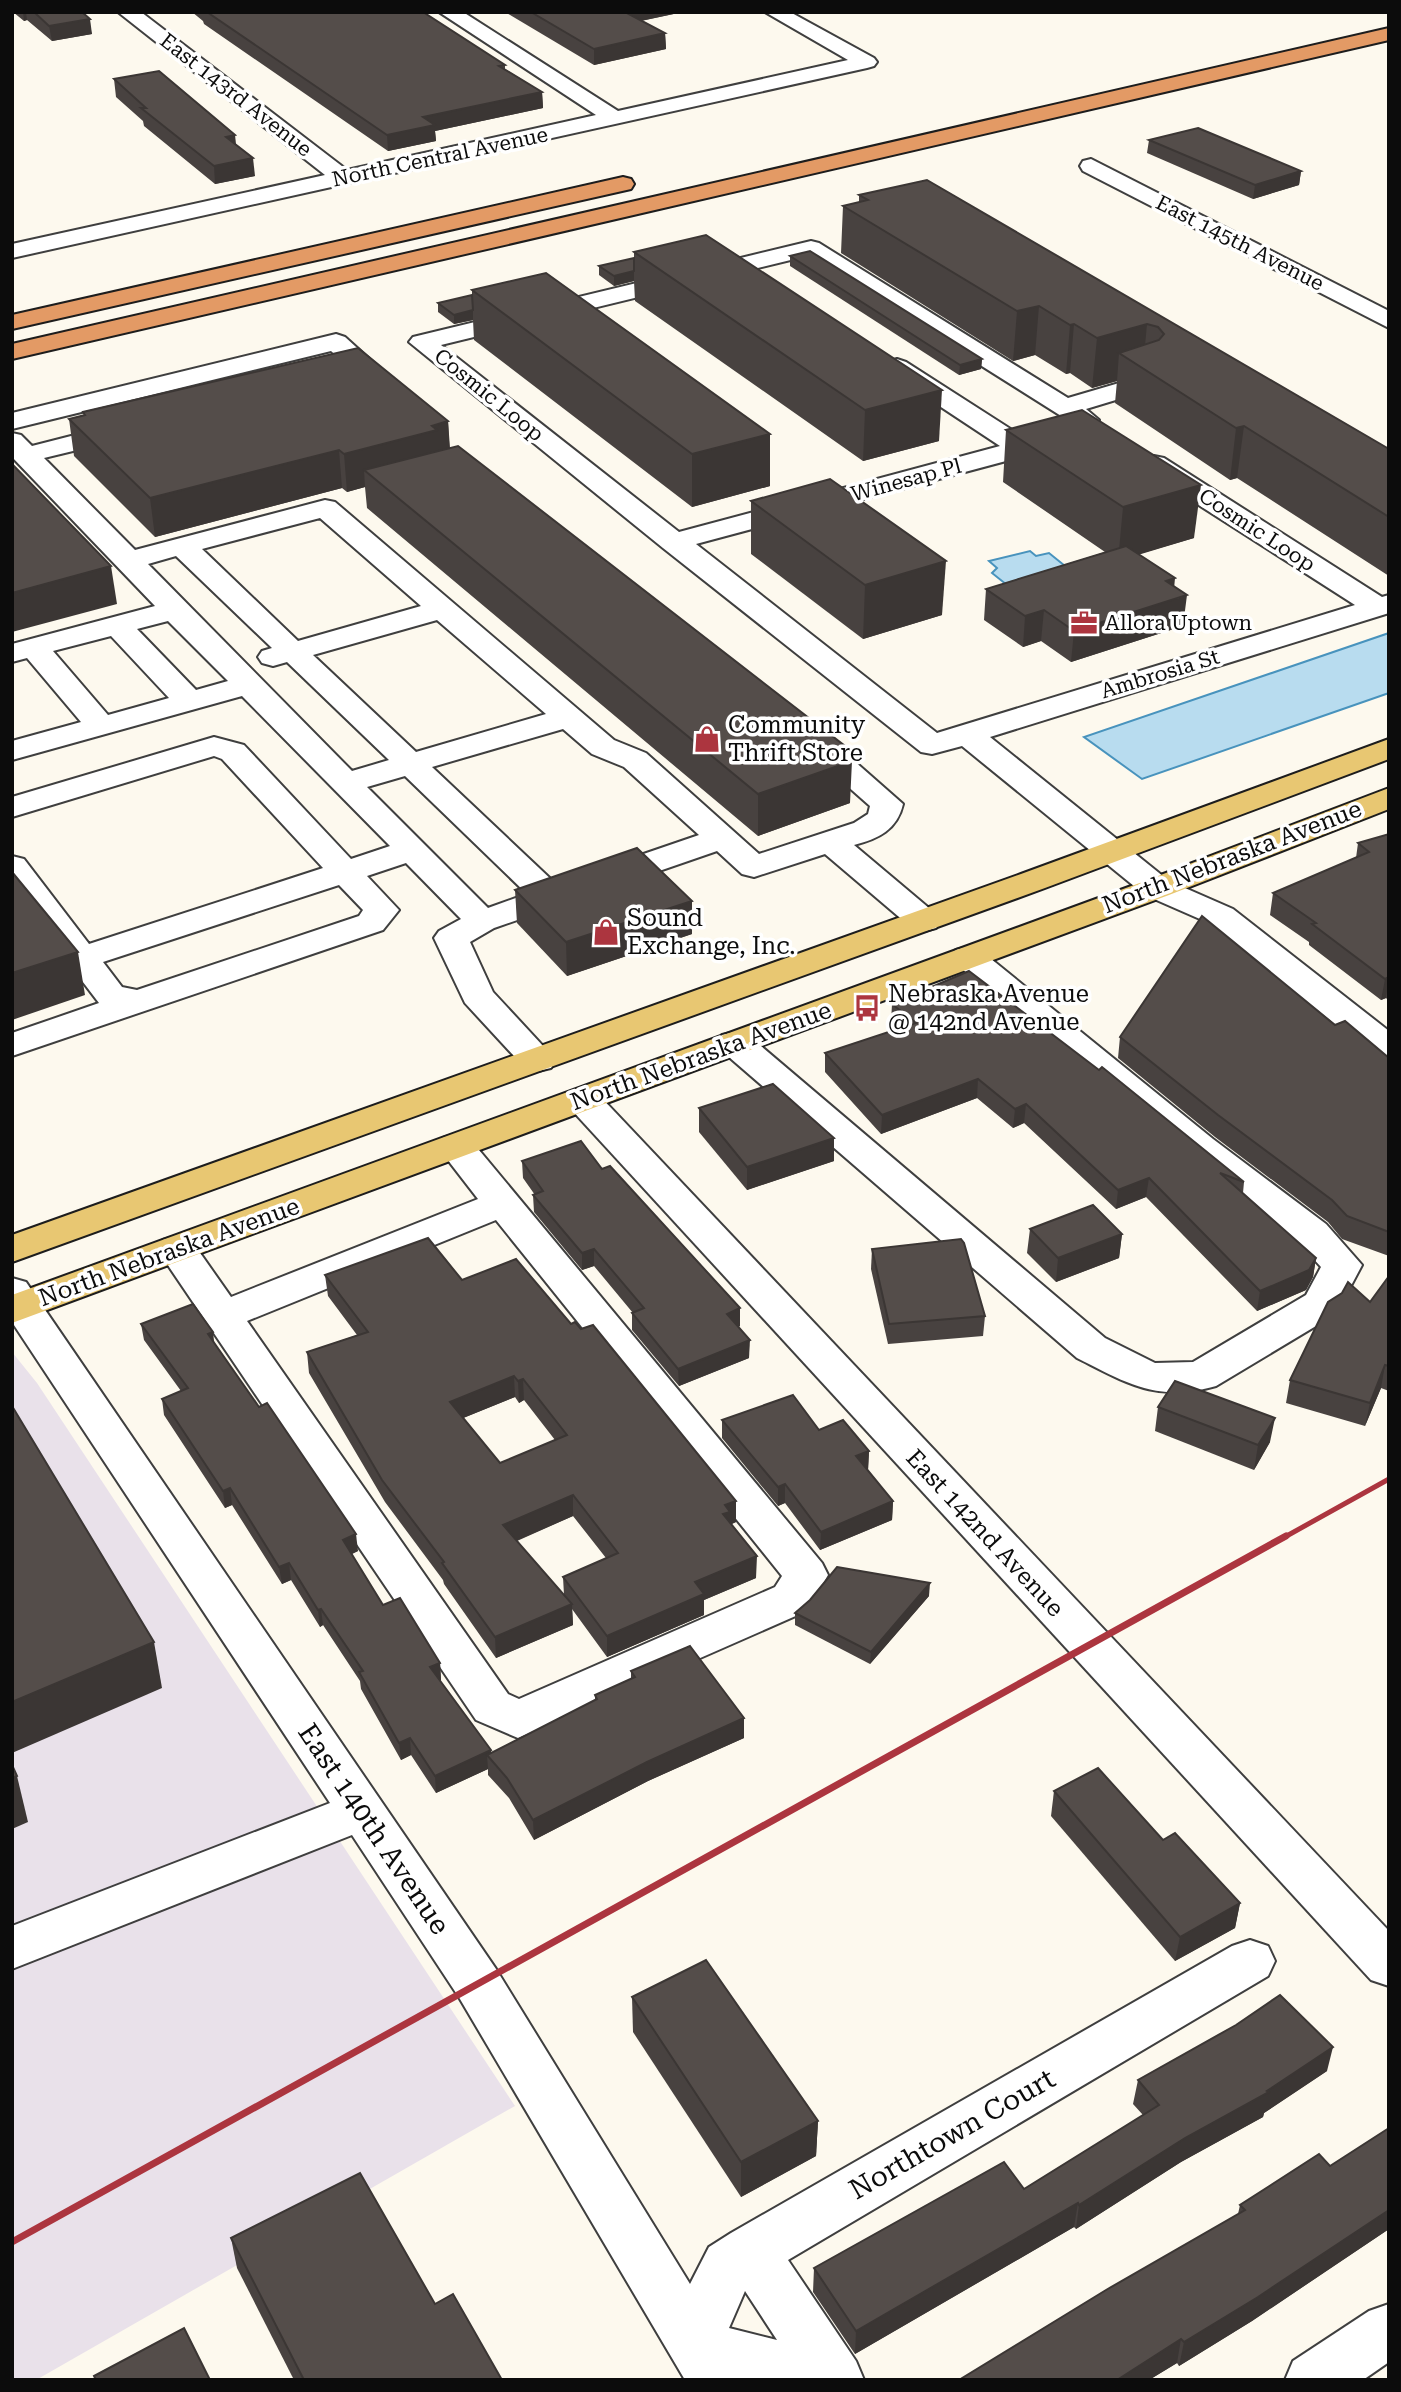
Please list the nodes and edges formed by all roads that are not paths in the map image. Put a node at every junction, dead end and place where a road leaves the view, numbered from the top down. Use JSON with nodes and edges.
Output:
{"nodes":[{"id":1,"x":128,"y":12,"type":"edge"},
{"id":2,"x":449,"y":12,"type":"edge"},
{"id":3,"x":775,"y":12,"type":"edge"},
{"id":4,"x":1389,"y":34,"type":"edge"},
{"id":5,"x":615,"y":118,"type":"junction"},
{"id":6,"x":1091,"y":166,"type":"dead end"},
{"id":7,"x":344,"y":178,"type":"junction"},
{"id":8,"x":647,"y":178,"type":"dead end"},
{"id":9,"x":835,"y":231,"type":"dead end"},
{"id":10,"x":811,"y":248,"type":"junction"},
{"id":11,"x":12,"y":251,"type":"edge"},
{"id":12,"x":741,"y":265,"type":"junction"},
{"id":13,"x":764,"y":280,"type":"edge"},
{"id":14,"x":1389,"y":321,"type":"edge"},
{"id":15,"x":12,"y":322,"type":"edge"},
{"id":16,"x":12,"y":352,"type":"edge"},
{"id":17,"x":881,"y":356,"type":"edge"},
{"id":18,"x":367,"y":370,"type":"junction"},
{"id":19,"x":315,"y":383,"type":"edge"},
{"id":20,"x":1143,"y":384,"type":"edge"},
{"id":21,"x":388,"y":388,"type":"edge"},
{"id":22,"x":1065,"y":407,"type":"junction"},
{"id":23,"x":12,"y":421,"type":"edge"},
{"id":24,"x":144,"y":425,"type":"edge"},
{"id":25,"x":1113,"y":437,"type":"junction"},
{"id":26,"x":19,"y":448,"type":"edge"},
{"id":27,"x":1021,"y":448,"type":"junction"},
{"id":28,"x":673,"y":542,"type":"junction"},
{"id":29,"x":183,"y":546,"type":"junction"},
{"id":30,"x":129,"y":560,"type":"junction"},
{"id":31,"x":1383,"y":605,"type":"edge"},
{"id":32,"x":443,"y":608,"type":"junction"},
{"id":33,"x":174,"y":610,"type":"junction"},
{"id":34,"x":117,"y":625,"type":"junction"},
{"id":35,"x":23,"y":650,"type":"edge"},
{"id":36,"x":293,"y":652,"type":"junction"},
{"id":37,"x":240,"y":677,"type":"junction"},
{"id":38,"x":190,"y":702,"type":"junction"},
{"id":39,"x":569,"y":717,"type":"junction"},
{"id":40,"x":784,"y":719,"type":"edge"},
{"id":41,"x":101,"y":726,"type":"junction"},
{"id":42,"x":967,"y":734,"type":"junction"},
{"id":43,"x":932,"y":745,"type":"joint"},
{"id":44,"x":1389,"y":748,"type":"edge"},
{"id":45,"x":12,"y":751,"type":"edge"},
{"id":46,"x":411,"y":764,"type":"junction"},
{"id":47,"x":346,"y":783,"type":"junction"},
{"id":48,"x":1389,"y":798,"type":"edge"},
{"id":49,"x":12,"y":807,"type":"edge"},
{"id":50,"x":722,"y":838,"type":"junction"},
{"id":51,"x":830,"y":841,"type":"junction"},
{"id":52,"x":412,"y":850,"type":"junction"},
{"id":53,"x":1111,"y":852,"type":"junction"},
{"id":54,"x":12,"y":866,"type":"edge"},
{"id":55,"x":345,"y":872,"type":"junction"},
{"id":56,"x":1157,"y":888,"type":"junction"},
{"id":57,"x":551,"y":897,"type":"junction"},
{"id":58,"x":482,"y":920,"type":"junction"},
{"id":59,"x":924,"y":920,"type":"junction"},
{"id":60,"x":82,"y":957,"type":"junction"},
{"id":61,"x":968,"y":957,"type":"junction"},
{"id":62,"x":139,"y":1001,"type":"junction"},
{"id":63,"x":735,"y":1043,"type":"junction"},
{"id":64,"x":12,"y":1045,"type":"edge"},
{"id":65,"x":1389,"y":1049,"type":"edge"},
{"id":66,"x":538,"y":1060,"type":"junction"},
{"id":67,"x":487,"y":1079,"type":"junction"},
{"id":68,"x":583,"y":1100,"type":"junction"},
{"id":69,"x":456,"y":1146,"type":"junction"},
{"id":70,"x":503,"y":1203,"type":"junction"},
{"id":71,"x":12,"y":1249,"type":"edge"},
{"id":72,"x":177,"y":1249,"type":"junction"},
{"id":73,"x":15,"y":1302,"type":"edge"},
{"id":74,"x":223,"y":1315,"type":"junction"},
{"id":75,"x":361,"y":1811,"type":"junction"},
{"id":76,"x":12,"y":1948,"type":"edge"},
{"id":77,"x":1251,"y":1961,"type":"dead end"},
{"id":78,"x":1389,"y":1965,"type":"edge"},
{"id":79,"x":750,"y":2251,"type":"junction"},
{"id":80,"x":1389,"y":2330,"type":"edge"},
{"id":81,"x":706,"y":2362,"type":"edge"},
{"id":82,"x":833,"y":2375,"type":"edge"},
{"id":83,"x":1313,"y":2380,"type":"edge"}],
"edges":[{"from":1,"to":7,"type":"street","name":"East 143rd Avenue"},
{"from":2,"to":5,"type":"street"},
{"from":3,"to":5,"type":"street","name":"North Central Avenue"},
{"from":4,"to":16,"type":"highway"},
{"from":5,"to":7,"type":"street","name":"North Central Avenue"},
{"from":6,"to":14,"type":"street","name":"East 145th Avenue"},
{"from":7,"to":11,"type":"street","name":"North Central Avenue"},
{"from":8,"to":15,"type":"highway"},
{"from":9,"to":10,"type":"street"},
{"from":10,"to":12,"type":"street","name":"Cosmic Loop"},
{"from":10,"to":22,"type":"street","name":"Cosmic Loop"},
{"from":12,"to":13,"type":"street"},
{"from":12,"to":28,"type":"street","name":"Cosmic Loop"},
{"from":17,"to":27,"type":"street"},
{"from":18,"to":19,"type":"street"},
{"from":18,"to":21,"type":"street"},
{"from":18,"to":23,"type":"street"},
{"from":20,"to":22,"type":"street"},
{"from":22,"to":25,"type":"street","name":"Cosmic Loop"},
{"from":24,"to":26,"type":"street"},
{"from":25,"to":27,"type":"street","name":"Winesap Pl"},
{"from":25,"to":31,"type":"street","name":"Cosmic Loop"},
{"from":26,"to":30,"type":"street"},
{"from":27,"to":28,"type":"street","name":"Winesap Pl"},
{"from":28,"to":43,"type":"street","name":"Cosmic Loop"},
{"from":29,"to":30,"type":"street"},
{"from":29,"to":32,"type":"street"},
{"from":29,"to":36,"type":"street"},
{"from":30,"to":33,"type":"street"},
{"from":31,"to":42,"type":"street","name":"Ambrosia St"},
{"from":32,"to":36,"type":"street"},
{"from":32,"to":39,"type":"street"},
{"from":33,"to":34,"type":"street"},
{"from":33,"to":37,"type":"street"},
{"from":34,"to":35,"type":"street"},
{"from":34,"to":38,"type":"street"},
{"from":35,"to":41,"type":"street"},
{"from":36,"to":37,"type":"street"},
{"from":36,"to":46,"type":"street"},
{"from":37,"to":38,"type":"street"},
{"from":37,"to":47,"type":"street"},
{"from":38,"to":41,"type":"street"},
{"from":39,"to":46,"type":"street"},
{"from":39,"to":50,"type":"street"},
{"from":40,"to":51,"type":"street"},
{"from":41,"to":45,"type":"street"},
{"from":42,"to":43,"type":"street","name":"Ambrosia St"},
{"from":42,"to":53,"type":"street"},
{"from":44,"to":53,"type":"main road","name":"North Nebraska Avenue"},
{"from":46,"to":47,"type":"street"},
{"from":46,"to":57,"type":"street"},
{"from":47,"to":52,"type":"street"},
{"from":48,"to":56,"type":"main road","name":"North Nebraska Avenue"},
{"from":49,"to":55,"type":"street"},
{"from":50,"to":51,"type":"street"},
{"from":50,"to":57,"type":"street"},
{"from":51,"to":59,"type":"street"},
{"from":52,"to":55,"type":"street"},
{"from":52,"to":58,"type":"street"},
{"from":53,"to":56,"type":"street"},
{"from":53,"to":59,"type":"main road","name":"North Nebraska Avenue"},
{"from":54,"to":60,"type":"street"},
{"from":55,"to":60,"type":"street"},
{"from":55,"to":62,"type":"street"},
{"from":56,"to":61,"type":"main road","name":"North Nebraska Avenue"},
{"from":56,"to":65,"type":"street"},
{"from":57,"to":58,"type":"street"},
{"from":58,"to":66,"type":"street"},
{"from":59,"to":66,"type":"main road","name":"North Nebraska Avenue"},
{"from":60,"to":62,"type":"street"},
{"from":61,"to":63,"type":"main road","name":"North Nebraska Avenue"},
{"from":61,"to":63,"type":"street"},
{"from":62,"to":64,"type":"street"},
{"from":63,"to":68,"type":"main road","name":"North Nebraska Avenue"},
{"from":66,"to":67,"type":"main road","name":"North Nebraska Avenue"},
{"from":67,"to":68,"type":"main road"},
{"from":67,"to":71,"type":"main road","name":"North Nebraska Avenue"},
{"from":68,"to":69,"type":"main road","name":"North Nebraska Avenue"},
{"from":68,"to":78,"type":"street","name":"East 142nd Avenue"},
{"from":69,"to":70,"type":"street"},
{"from":69,"to":72,"type":"main road","name":"North Nebraska Avenue"},
{"from":70,"to":74,"type":"street"},
{"from":70,"to":74,"type":"street"},
{"from":72,"to":73,"type":"main road","name":"North Nebraska Avenue"},
{"from":72,"to":74,"type":"street"},
{"from":73,"to":75,"type":"street","name":"East 140th Avenue"},
{"from":75,"to":76,"type":"street"},
{"from":75,"to":81,"type":"street","name":"East 140th Avenue"},
{"from":77,"to":79,"type":"street","name":"Northtown Court"},
{"from":79,"to":81,"type":"street","name":"Northtown Court"},
{"from":79,"to":82,"type":"street"},
{"from":80,"to":83,"type":"street"},
{"from":81,"to":82,"type":"street"}]}
